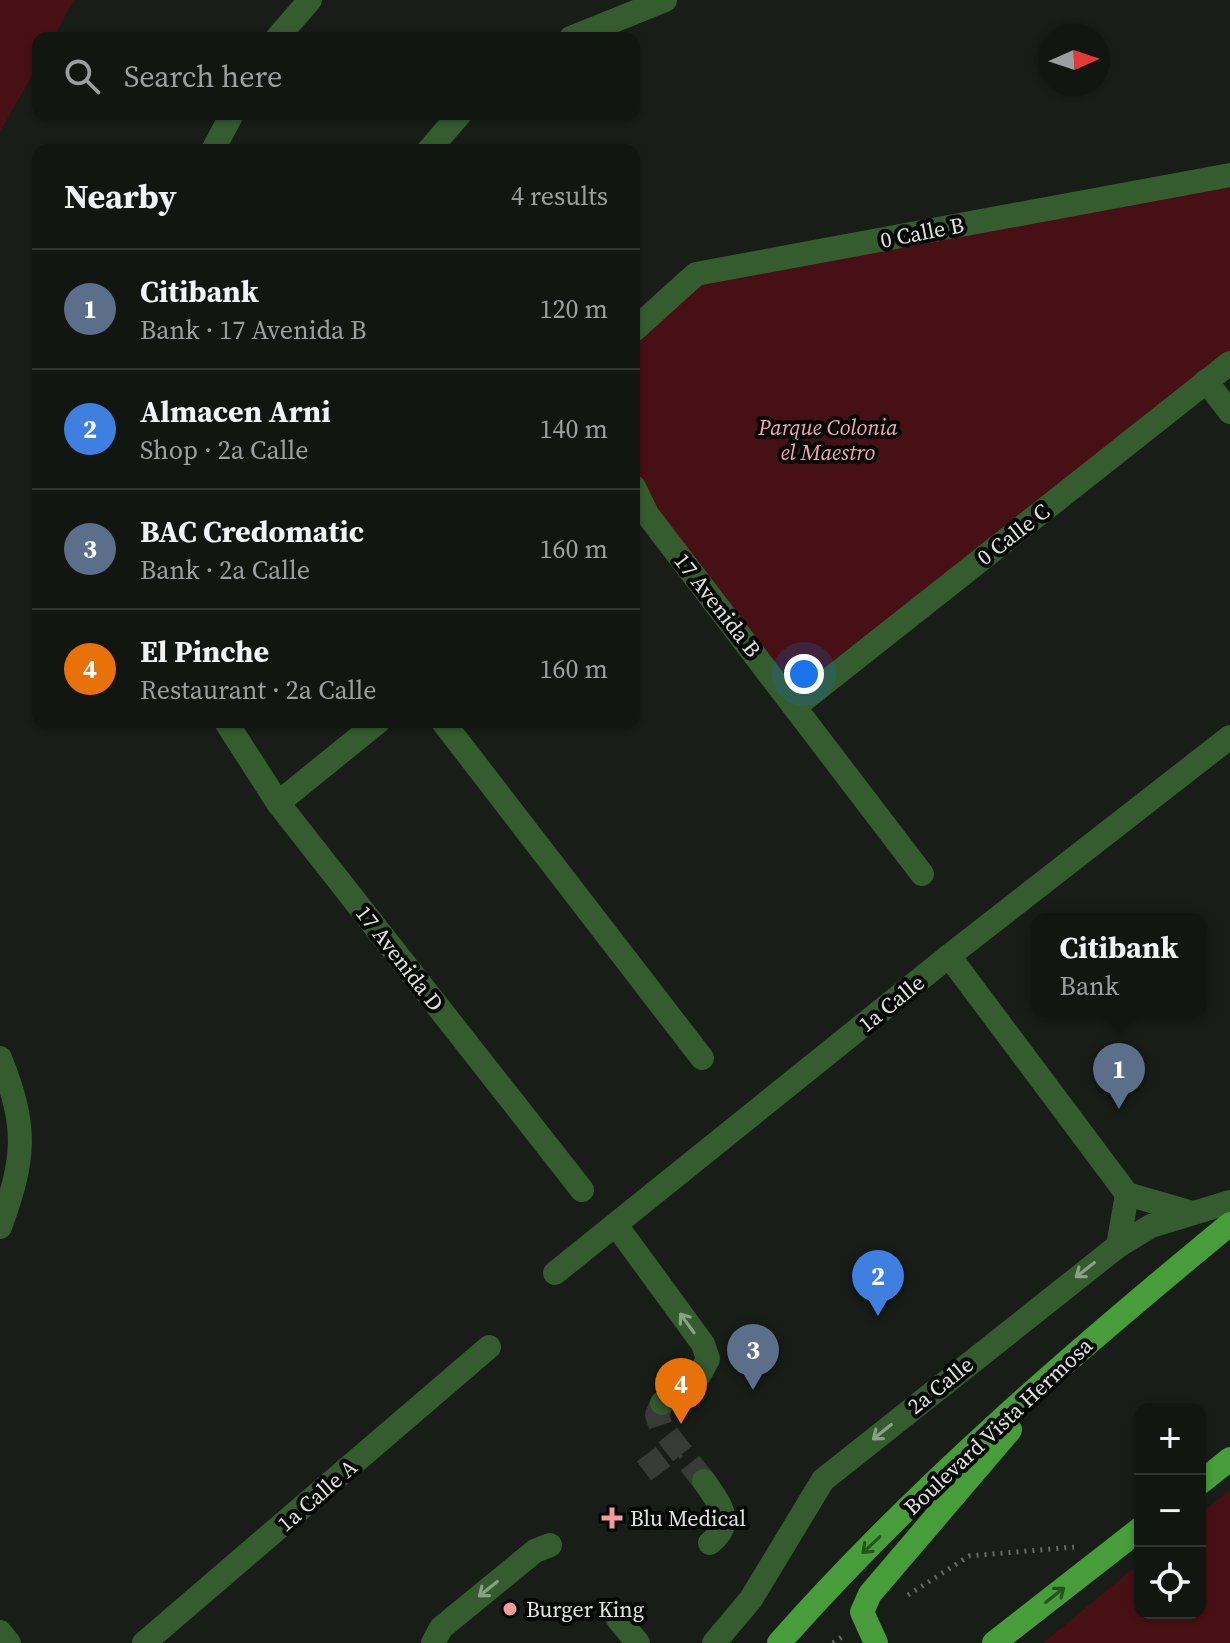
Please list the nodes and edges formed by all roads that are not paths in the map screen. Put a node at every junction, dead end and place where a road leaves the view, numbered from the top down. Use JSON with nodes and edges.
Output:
{"nodes":[{"id":1,"x":310,"y":0,"type":"edge"},
{"id":2,"x":665,"y":0,"type":"edge"},
{"id":3,"x":282,"y":32,"type":"edge"},
{"id":4,"x":586,"y":32,"type":"edge"},
{"id":5,"x":229,"y":120,"type":"edge"},
{"id":6,"x":455,"y":120,"type":"edge"},
{"id":7,"x":216,"y":144,"type":"edge"},
{"id":8,"x":434,"y":144,"type":"edge"},
{"id":9,"x":1230,"y":175,"type":"edge"},
{"id":10,"x":640,"y":325,"type":"edge"},
{"id":11,"x":1230,"y":363,"type":"edge"},
{"id":12,"x":1206,"y":381,"type":"junction"},
{"id":13,"x":1230,"y":412,"type":"edge"},
{"id":14,"x":640,"y":519,"type":"edge"},
{"id":15,"x":797,"y":705,"type":"junction"},
{"id":16,"x":230,"y":728,"type":"edge"},
{"id":17,"x":371,"y":728,"type":"edge"},
{"id":18,"x":448,"y":728,"type":"edge"},
{"id":19,"x":1230,"y":737,"type":"edge"},
{"id":20,"x":278,"y":803,"type":"junction"},
{"id":21,"x":922,"y":874,"type":"dead end"},
{"id":22,"x":949,"y":956,"type":"junction"},
{"id":23,"x":0,"y":1058,"type":"edge"},
{"id":24,"x":702,"y":1058,"type":"dead end"},
{"id":25,"x":582,"y":1190,"type":"dead end"},
{"id":26,"x":1127,"y":1194,"type":"junction"},
{"id":27,"x":1230,"y":1202,"type":"edge"},
{"id":28,"x":1189,"y":1212,"type":"junction"},
{"id":29,"x":1230,"y":1224,"type":"edge"},
{"id":30,"x":616,"y":1225,"type":"junction"},
{"id":31,"x":0,"y":1227,"type":"edge"},
{"id":32,"x":1118,"y":1246,"type":"junction"},
{"id":33,"x":555,"y":1273,"type":"dead end"},
{"id":34,"x":489,"y":1347,"type":"dead end"},
{"id":35,"x":1069,"y":1356,"type":"junction"},
{"id":36,"x":662,"y":1403,"type":"dead end"},
{"id":37,"x":1230,"y":1459,"type":"edge"},
{"id":38,"x":1206,"y":1478,"type":"edge"},
{"id":39,"x":704,"y":1481,"type":"tunnel mouth"},
{"id":40,"x":1134,"y":1534,"type":"edge"},
{"id":41,"x":710,"y":1543,"type":"dead end"},
{"id":42,"x":550,"y":1545,"type":"dead end"},
{"id":43,"x":618,"y":1619,"type":"dead end"},
{"id":44,"x":0,"y":1632,"type":"edge"},
{"id":45,"x":870,"y":1633,"type":"edge"},
{"id":46,"x":9,"y":1643,"type":"edge"},
{"id":47,"x":144,"y":1643,"type":"edge"},
{"id":48,"x":433,"y":1643,"type":"edge"},
{"id":49,"x":638,"y":1643,"type":"edge"},
{"id":50,"x":714,"y":1643,"type":"edge"},
{"id":51,"x":779,"y":1643,"type":"edge"},
{"id":52,"x":994,"y":1643,"type":"edge"}],
"edges":[{"from":1,"to":3,"type":"street"},
{"from":2,"to":4,"type":"street"},
{"from":5,"to":7,"type":"street"},
{"from":6,"to":8,"type":"street"},
{"from":9,"to":10,"type":"street","name":"0 Calle B"},
{"from":11,"to":12,"type":"street","name":"0 Calle C"},
{"from":12,"to":13,"type":"street"},
{"from":12,"to":15,"type":"street","name":"0 Calle C"},
{"from":14,"to":15,"type":"street","name":"17 Avenida B"},
{"from":15,"to":21,"type":"street","name":"17 Avenida B"},
{"from":16,"to":20,"type":"street","name":"17 Avenida D"},
{"from":17,"to":20,"type":"street"},
{"from":18,"to":24,"type":"street"},
{"from":19,"to":22,"type":"street","name":"1a Calle"},
{"from":20,"to":25,"type":"street","name":"17 Avenida D"},
{"from":22,"to":26,"type":"street"},
{"from":22,"to":30,"type":"street","name":"1a Calle"},
{"from":23,"to":31,"type":"street"},
{"from":26,"to":28,"type":"street"},
{"from":26,"to":32,"type":"street"},
{"from":27,"to":28,"type":"street","name":"2a Calle"},
{"from":28,"to":32,"type":"street","name":"2a Calle"},
{"from":29,"to":35,"type":"main road","name":"Boulevard Vista Hermosa"},
{"from":30,"to":33,"type":"street","name":"1a Calle"},
{"from":36,"to":30,"type":"street","one_way":true},
{"from":32,"to":50,"type":"street","name":"2a Calle","one_way":true},
{"from":34,"to":47,"type":"street","name":"1a Calle A"},
{"from":35,"to":45,"type":"main road"},
{"from":35,"to":51,"type":"main road","name":"Boulevard Vista Hermosa","one_way":true},
{"from":37,"to":38,"type":"main road"},
{"from":39,"to":41,"type":"street"},
{"from":52,"to":40,"type":"main road","one_way":true},
{"from":42,"to":48,"type":"street","one_way":true},
{"from":43,"to":49,"type":"street"},
{"from":44,"to":46,"type":"street"}]}
